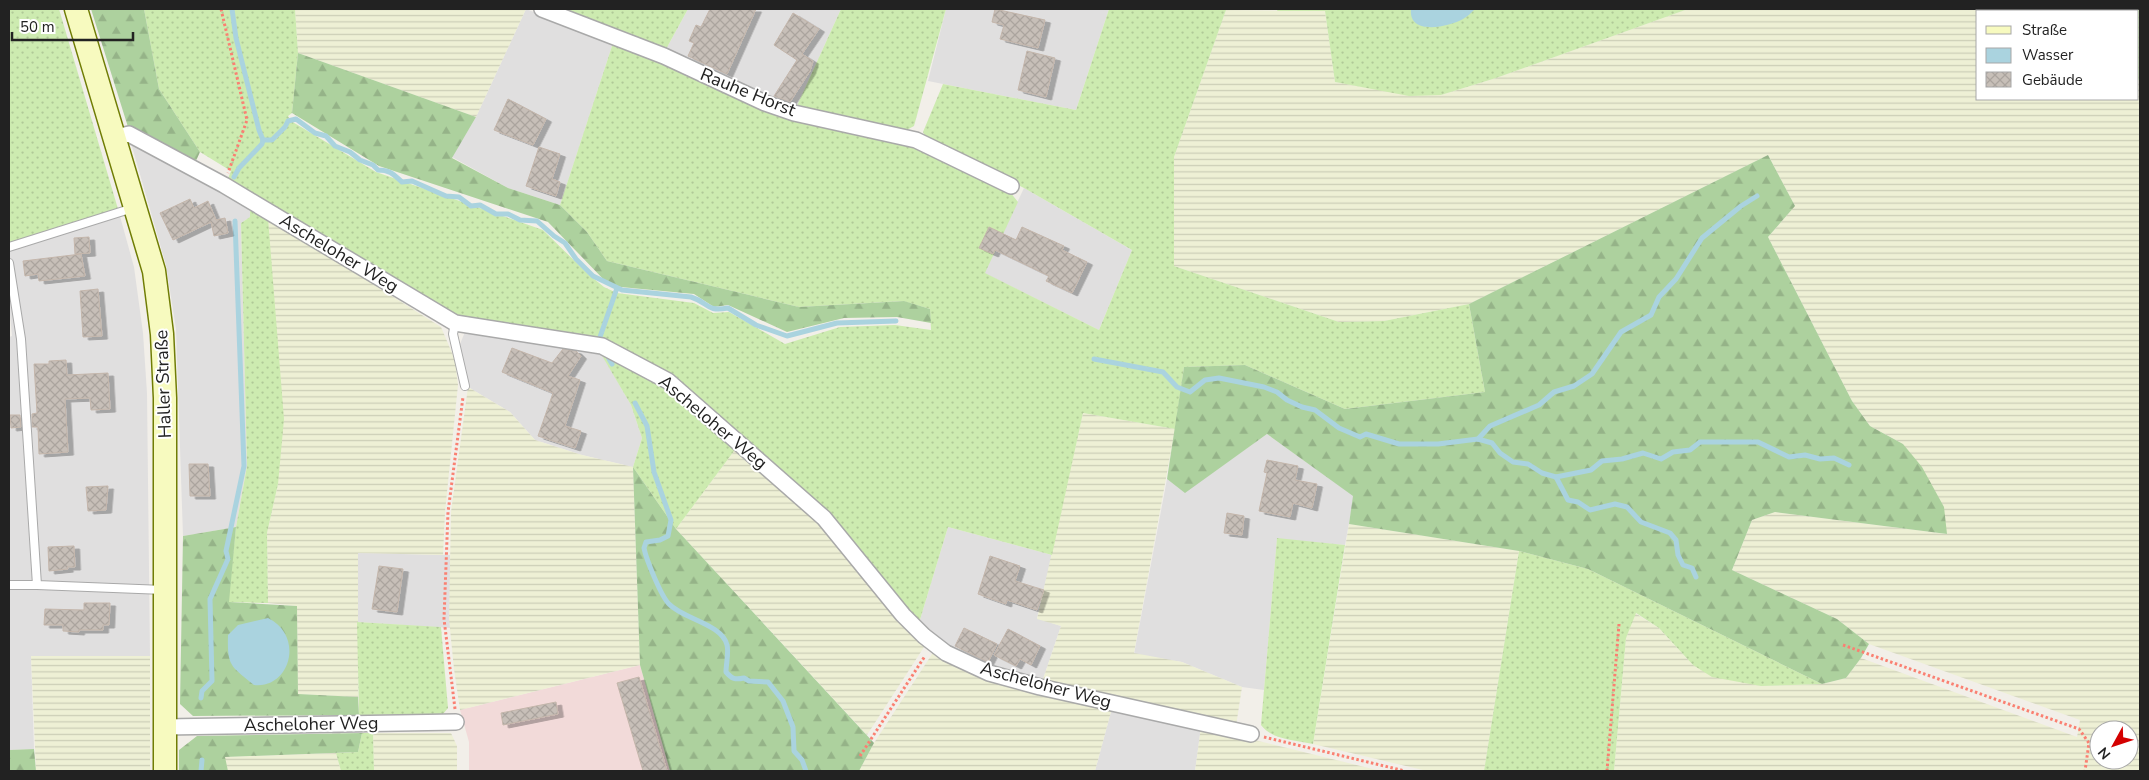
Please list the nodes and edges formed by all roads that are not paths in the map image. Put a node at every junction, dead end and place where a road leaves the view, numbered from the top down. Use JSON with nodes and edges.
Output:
{"nodes":[{"id":1,"x":76,"y":9,"type":"edge"},
{"id":2,"x":542,"y":9,"type":"edge"},
{"id":3,"x":115,"y":137,"type":"junction"},
{"id":4,"x":1011,"y":186,"type":"dead end"},
{"id":5,"x":136,"y":208,"type":"junction"},
{"id":6,"x":9,"y":247,"type":"edge"},
{"id":7,"x":9,"y":263,"type":"edge"},
{"id":8,"x":455,"y":323,"type":"junction"},
{"id":9,"x":465,"y":386,"type":"road end"},
{"id":10,"x":9,"y":585,"type":"edge"},
{"id":11,"x":37,"y":586,"type":"junction"},
{"id":12,"x":166,"y":590,"type":"junction"},
{"id":13,"x":456,"y":722,"type":"road end"},
{"id":14,"x":165,"y":727,"type":"junction"},
{"id":15,"x":1251,"y":734,"type":"road end"},
{"id":16,"x":165,"y":771,"type":"edge"}],
"edges":[{"from":1,"to":3,"type":"street","name":"Haller Straße"},
{"from":2,"to":4,"type":"street","name":"Rauhe Horst"},
{"from":3,"to":5,"type":"street","name":"Haller Straße"},
{"from":3,"to":8,"type":"street","name":"Ascheloher Weg"},
{"from":5,"to":6,"type":"lane"},
{"from":5,"to":12,"type":"street","name":"Haller Straße"},
{"from":7,"to":11,"type":"lane"},
{"from":8,"to":9,"type":"lane"},
{"from":8,"to":15,"type":"street","name":"Ascheloher Weg"},
{"from":10,"to":11,"type":"lane"},
{"from":11,"to":12,"type":"lane"},
{"from":12,"to":14,"type":"street","name":"Haller Straße"},
{"from":13,"to":14,"type":"street","name":"Ascheloher Weg"},
{"from":14,"to":16,"type":"street","name":"Haller Straße"}]}
